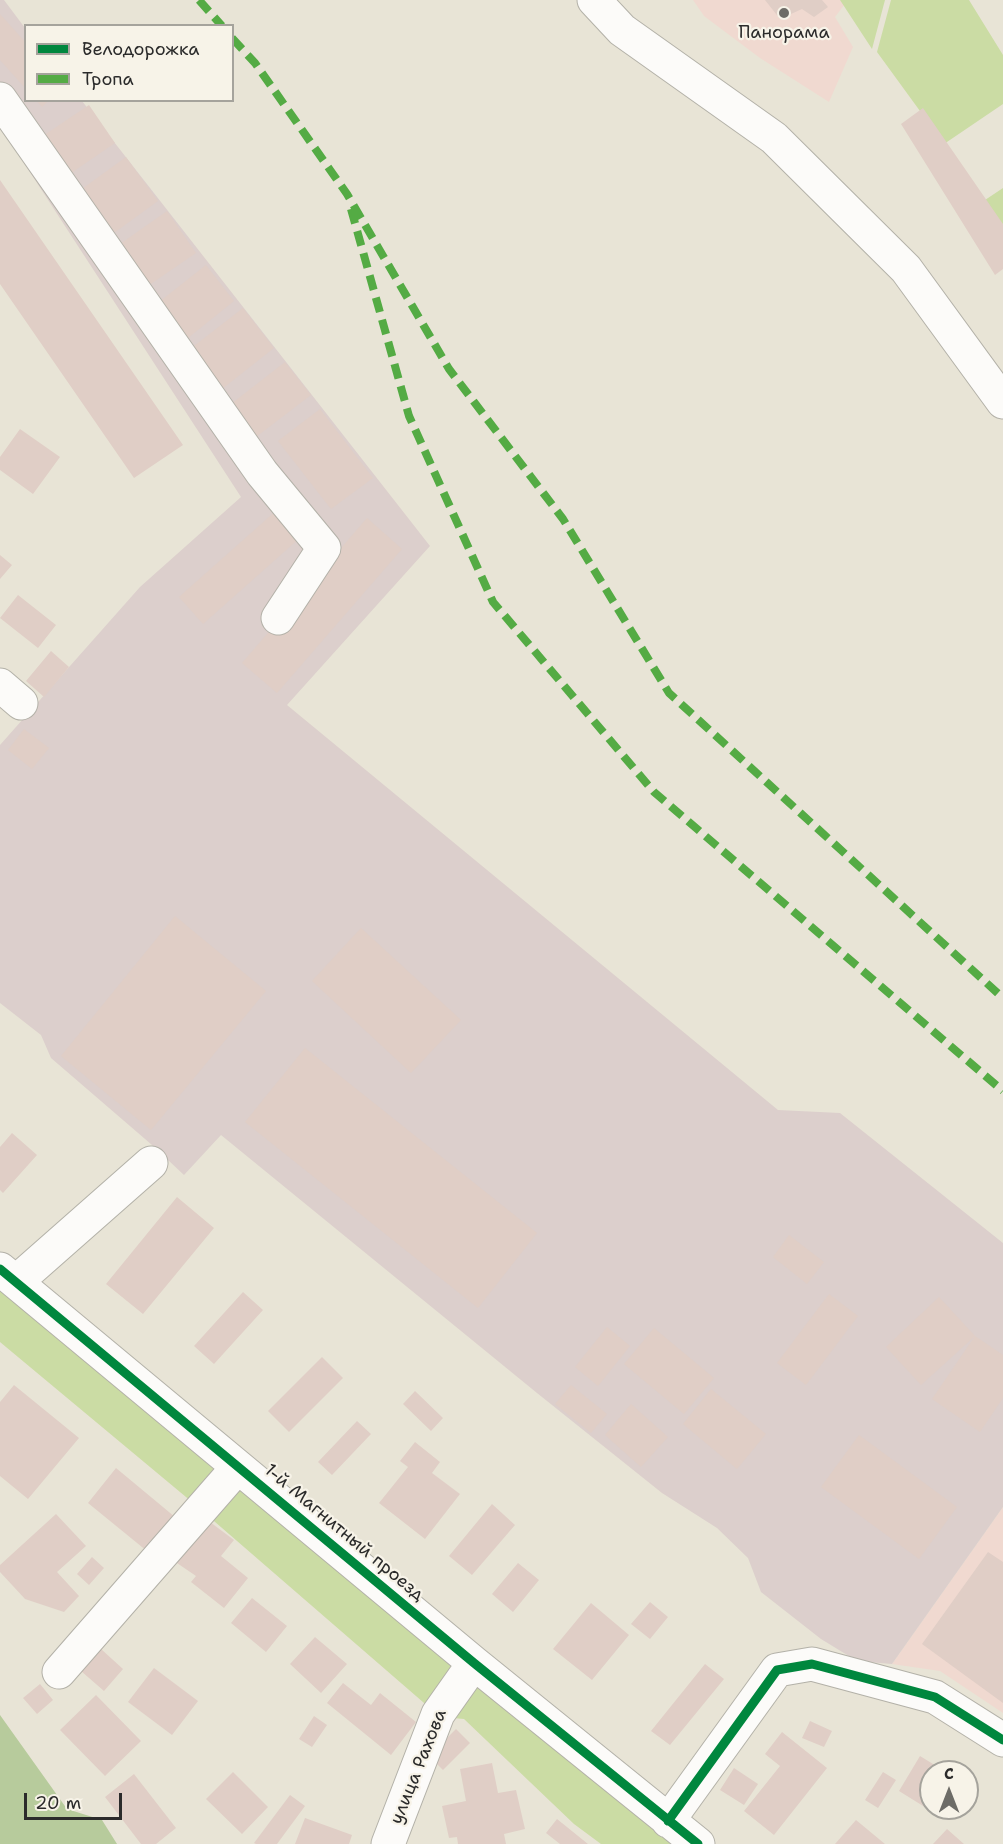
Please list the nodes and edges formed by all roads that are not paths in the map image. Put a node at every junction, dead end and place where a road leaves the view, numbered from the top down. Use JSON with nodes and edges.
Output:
{"nodes":[{"id":1,"x":594,"y":0,"type":"edge"},
{"id":2,"x":0,"y":99,"type":"edge"},
{"id":3,"x":1003,"y":402,"type":"edge"},
{"id":4,"x":278,"y":618,"type":"dead end"},
{"id":5,"x":151,"y":1163,"type":"dead end"},
{"id":6,"x":8,"y":1276,"type":"edge"},
{"id":7,"x":238,"y":1467,"type":"junction"},
{"id":8,"x":474,"y":1663,"type":"junction"},
{"id":9,"x":59,"y":1671,"type":"dead end"},
{"id":10,"x":1003,"y":1740,"type":"edge"},
{"id":11,"x":668,"y":1821,"type":"junction"},
{"id":12,"x":388,"y":1844,"type":"edge"},
{"id":13,"x":698,"y":1844,"type":"edge"}],
"edges":[{"from":1,"to":3,"type":"street"},
{"from":2,"to":4,"type":"street"},
{"from":5,"to":6,"type":"street"},
{"from":6,"to":7,"type":"street","name":"1-й Магнитный проезд"},
{"from":7,"to":8,"type":"street","name":"1-й Магнитный проезд"},
{"from":7,"to":9,"type":"street"},
{"from":8,"to":11,"type":"street","name":"1-й Магнитный проезд"},
{"from":8,"to":12,"type":"street","name":"улица Рахова"},
{"from":10,"to":11,"type":"street"},
{"from":11,"to":13,"type":"street","name":"1-й Магнитный проезд"}]}
